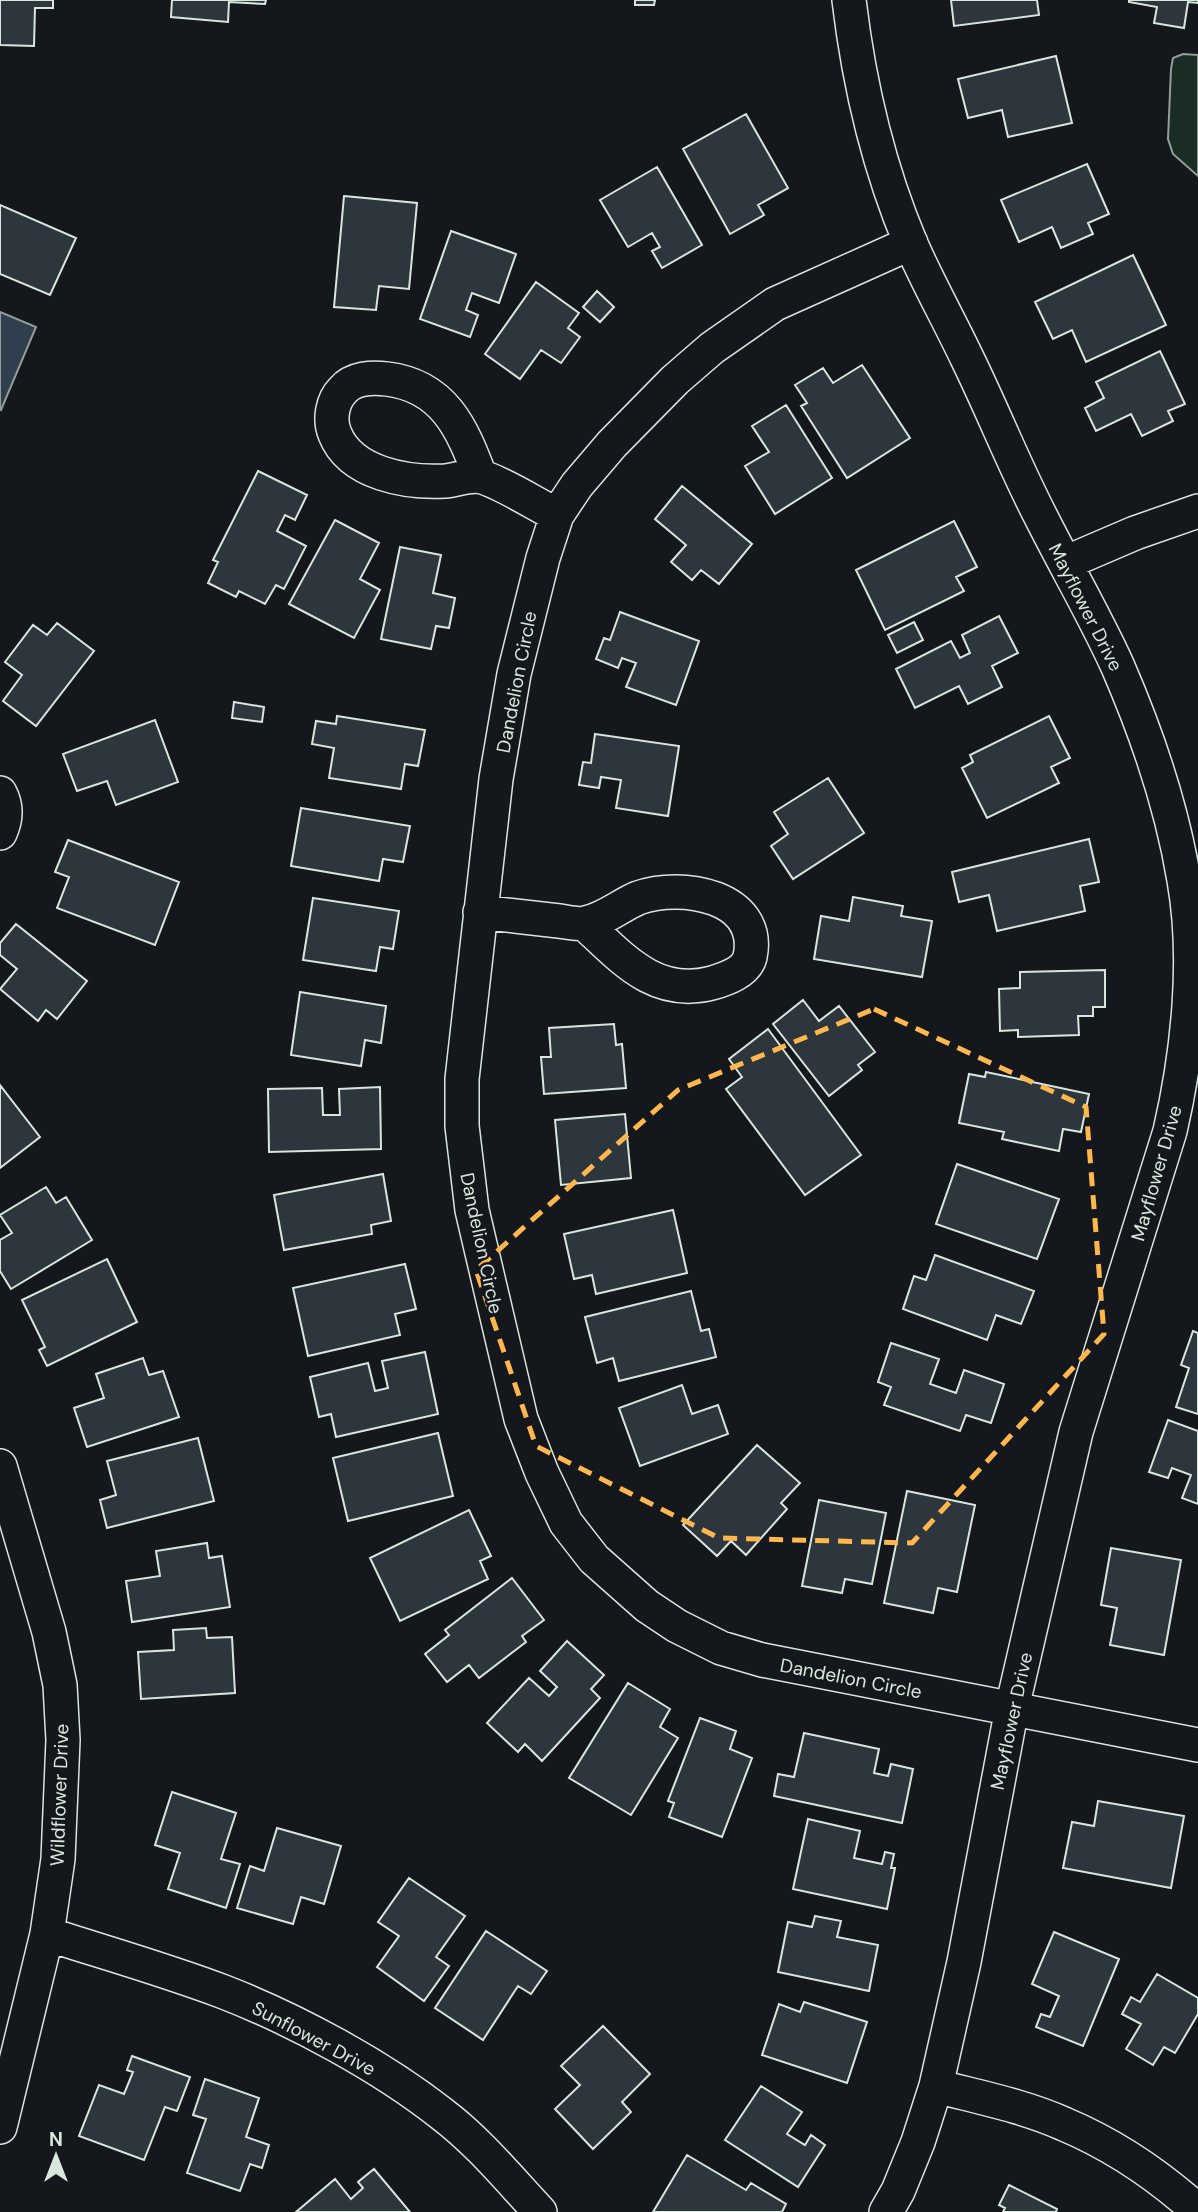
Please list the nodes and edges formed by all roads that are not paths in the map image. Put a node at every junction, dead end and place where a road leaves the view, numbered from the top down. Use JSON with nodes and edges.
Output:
{"nodes":[{"id":1,"x":849,"y":0,"type":"edge"},
{"id":2,"x":911,"y":243,"type":"junction"},
{"id":3,"x":480,"y":476,"type":"dead end"},
{"id":4,"x":1198,"y":511,"type":"edge"},
{"id":5,"x":558,"y":515,"type":"junction"},
{"id":6,"x":1065,"y":563,"type":"junction"},
{"id":7,"x":0,"y":793,"type":"edge"},
{"id":8,"x":0,"y":833,"type":"edge"},
{"id":9,"x":480,"y":912,"type":"junction"},
{"id":10,"x":585,"y":924,"type":"dead end"},
{"id":11,"x":0,"y":1466,"type":"edge"},
{"id":12,"x":7,"y":1511,"type":"edge"},
{"id":13,"x":1012,"y":1708,"type":"junction"},
{"id":14,"x":1198,"y":1745,"type":"edge"},
{"id":15,"x":47,"y":1934,"type":"junction"},
{"id":16,"x":936,"y":2086,"type":"junction"},
{"id":17,"x":0,"y":2127,"type":"edge"},
{"id":18,"x":1198,"y":2211,"type":"edge"},
{"id":19,"x":540,"y":2212,"type":"edge"},
{"id":20,"x":886,"y":2212,"type":"edge"}],
"edges":[{"from":1,"to":2,"type":"street","name":"Mayflower Drive"},
{"from":2,"to":5,"type":"street","name":"Dandelion Circle"},
{"from":2,"to":6,"type":"street","name":"Mayflower Drive"},
{"from":3,"to":5,"type":"street"},
{"from":4,"to":6,"type":"street"},
{"from":5,"to":9,"type":"street","name":"Dandelion Circle"},
{"from":6,"to":13,"type":"street","name":"Mayflower Drive"},
{"from":7,"to":8,"type":"street"},
{"from":9,"to":10,"type":"street"},
{"from":9,"to":13,"type":"street","name":"Dandelion Circle"},
{"from":11,"to":12,"type":"street","name":"Wildflower Drive"},
{"from":12,"to":15,"type":"street","name":"Wildflower Drive"},
{"from":13,"to":14,"type":"street","name":"Dandelion Circle"},
{"from":13,"to":16,"type":"street","name":"Mayflower Drive"},
{"from":15,"to":17,"type":"street","name":"Wildflower Drive"},
{"from":15,"to":19,"type":"street","name":"Sunflower Drive"},
{"from":16,"to":18,"type":"street"},
{"from":16,"to":20,"type":"street","name":"Mayflower Drive"}]}
